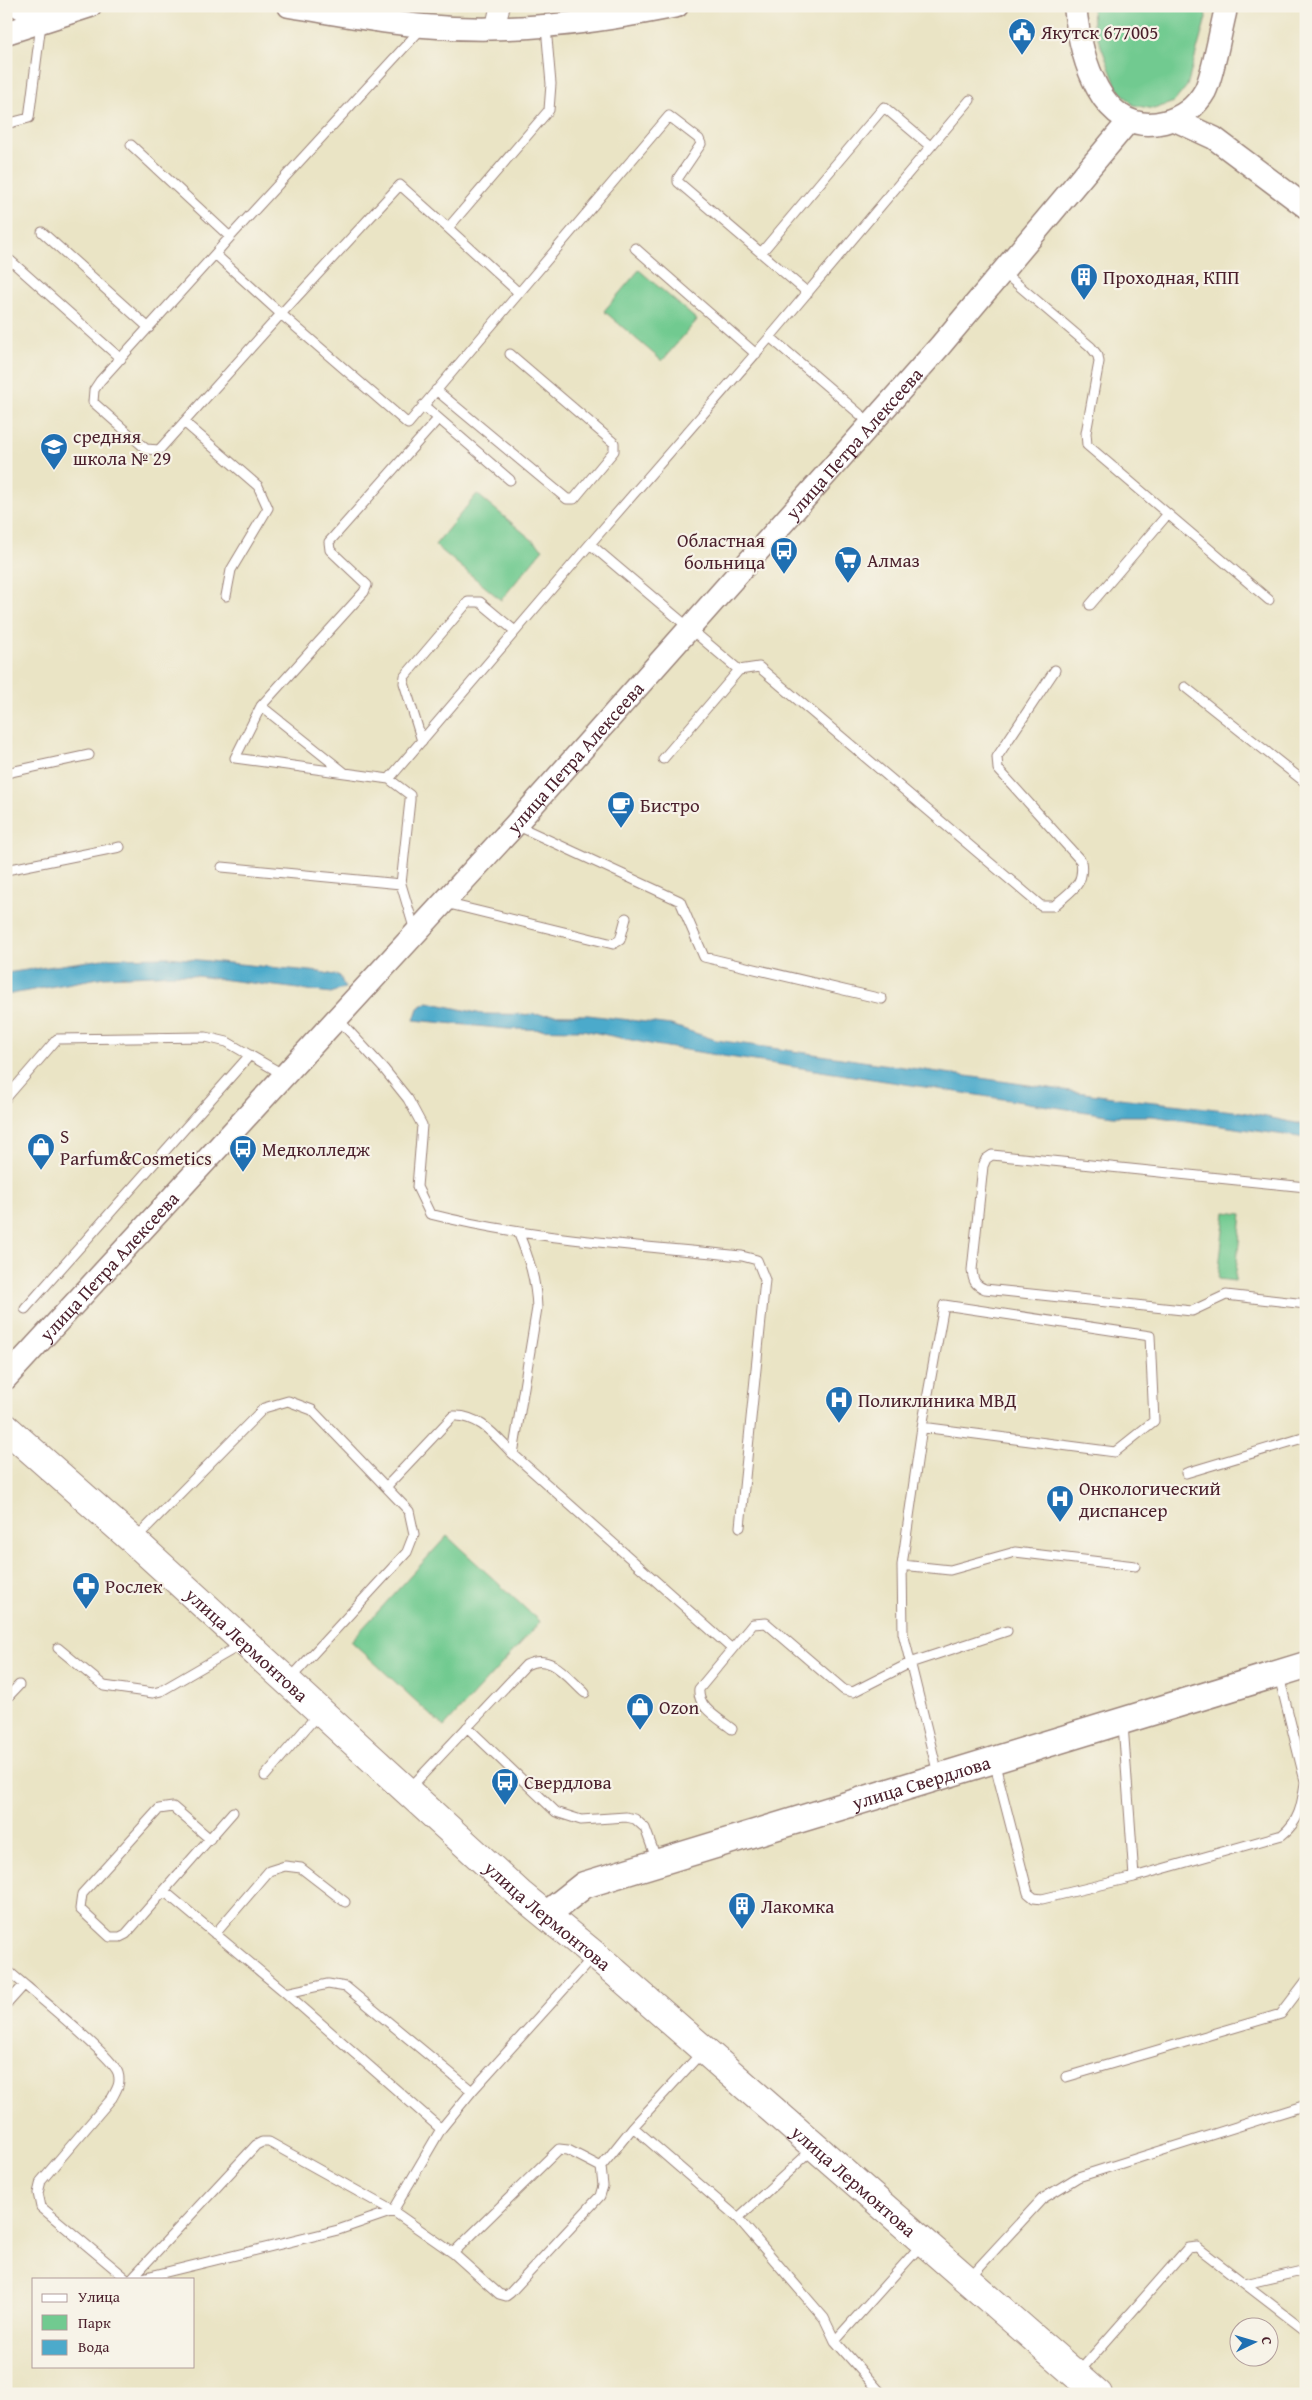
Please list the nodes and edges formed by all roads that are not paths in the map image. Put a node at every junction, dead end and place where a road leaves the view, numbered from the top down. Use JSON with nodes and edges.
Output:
{"nodes":[{"id":1,"x":15,"y":6,"type":"edge"},
{"id":2,"x":90,"y":6,"type":"edge"},
{"id":3,"x":289,"y":6,"type":"edge"},
{"id":4,"x":500,"y":6,"type":"edge"},
{"id":5,"x":677,"y":6,"type":"edge"},
{"id":6,"x":1075,"y":6,"type":"edge"},
{"id":7,"x":1227,"y":9,"type":"edge"},
{"id":8,"x":42,"y":21,"type":"junction"},
{"id":9,"x":424,"y":26,"type":"junction"},
{"id":10,"x":546,"y":27,"type":"junction"},
{"id":11,"x":495,"y":29,"type":"junction"},
{"id":12,"x":6,"y":33,"type":"edge"},
{"id":13,"x":1205,"y":91,"type":"junction"},
{"id":14,"x":970,"y":100,"type":"dead end"},
{"id":15,"x":1175,"y":120,"type":"junction"},
{"id":16,"x":1128,"y":122,"type":"junction"},
{"id":17,"x":6,"y":124,"type":"edge"},
{"id":18,"x":1214,"y":138,"type":"junction"},
{"id":19,"x":131,"y":145,"type":"dead end"},
{"id":20,"x":930,"y":146,"type":"junction"},
{"id":21,"x":1306,"y":207,"type":"edge"},
{"id":22,"x":448,"y":228,"type":"junction"},
{"id":23,"x":42,"y":232,"type":"dead end"},
{"id":24,"x":230,"y":237,"type":"junction"},
{"id":25,"x":635,"y":248,"type":"dead end"},
{"id":26,"x":762,"y":253,"type":"junction"},
{"id":27,"x":215,"y":254,"type":"junction"},
{"id":28,"x":6,"y":261,"type":"edge"},
{"id":29,"x":1003,"y":272,"type":"junction"},
{"id":30,"x":519,"y":293,"type":"junction"},
{"id":31,"x":808,"y":293,"type":"junction"},
{"id":32,"x":281,"y":314,"type":"junction"},
{"id":33,"x":149,"y":328,"type":"junction"},
{"id":34,"x":770,"y":337,"type":"junction"},
{"id":35,"x":510,"y":354,"type":"dead end"},
{"id":36,"x":756,"y":354,"type":"junction"},
{"id":37,"x":121,"y":359,"type":"junction"},
{"id":38,"x":436,"y":390,"type":"junction"},
{"id":39,"x":423,"y":405,"type":"junction"},
{"id":40,"x":438,"y":419,"type":"junction"},
{"id":41,"x":184,"y":422,"type":"junction"},
{"id":42,"x":871,"y":424,"type":"junction"},
{"id":43,"x":510,"y":480,"type":"dead end"},
{"id":44,"x":1166,"y":515,"type":"junction"},
{"id":45,"x":590,"y":544,"type":"junction"},
{"id":46,"x":226,"y":596,"type":"dead end"},
{"id":47,"x":1269,"y":600,"type":"dead end"},
{"id":48,"x":1090,"y":605,"type":"dead end"},
{"id":49,"x":691,"y":628,"type":"junction"},
{"id":50,"x":515,"y":632,"type":"junction"},
{"id":51,"x":739,"y":670,"type":"junction"},
{"id":52,"x":1055,"y":670,"type":"dead end"},
{"id":53,"x":1185,"y":687,"type":"dead end"},
{"id":54,"x":261,"y":706,"type":"junction"},
{"id":55,"x":422,"y":741,"type":"junction"},
{"id":56,"x":89,"y":755,"type":"dead end"},
{"id":57,"x":663,"y":759,"type":"dead end"},
{"id":58,"x":6,"y":773,"type":"edge"},
{"id":59,"x":345,"y":773,"type":"junction"},
{"id":60,"x":389,"y":779,"type":"junction"},
{"id":61,"x":1306,"y":783,"type":"edge"},
{"id":62,"x":515,"y":825,"type":"junction"},
{"id":63,"x":120,"y":847,"type":"dead end"},
{"id":64,"x":222,"y":867,"type":"dead end"},
{"id":65,"x":6,"y":870,"type":"edge"},
{"id":66,"x":401,"y":884,"type":"junction"},
{"id":67,"x":445,"y":903,"type":"junction"},
{"id":68,"x":626,"y":918,"type":"dead end"},
{"id":69,"x":415,"y":932,"type":"junction"},
{"id":70,"x":882,"y":999,"type":"dead end"},
{"id":71,"x":337,"y":1018,"type":"junction"},
{"id":72,"x":250,"y":1055,"type":"junction"},
{"id":73,"x":285,"y":1075,"type":"junction"},
{"id":74,"x":6,"y":1098,"type":"edge"},
{"id":75,"x":1306,"y":1187,"type":"edge"},
{"id":76,"x":518,"y":1232,"type":"junction"},
{"id":77,"x":1306,"y":1304,"type":"edge"},
{"id":78,"x":25,"y":1310,"type":"dead end"},
{"id":79,"x":6,"y":1378,"type":"edge"},
{"id":80,"x":922,"y":1427,"type":"junction"},
{"id":81,"x":6,"y":1428,"type":"edge"},
{"id":82,"x":1306,"y":1437,"type":"edge"},
{"id":83,"x":513,"y":1454,"type":"junction"},
{"id":84,"x":1186,"y":1473,"type":"dead end"},
{"id":85,"x":386,"y":1487,"type":"junction"},
{"id":86,"x":740,"y":1527,"type":"dead end"},
{"id":87,"x":134,"y":1541,"type":"junction"},
{"id":88,"x":902,"y":1565,"type":"junction"},
{"id":89,"x":1135,"y":1566,"type":"dead end"},
{"id":90,"x":1006,"y":1631,"type":"dead end"},
{"id":91,"x":244,"y":1643,"type":"junction"},
{"id":92,"x":58,"y":1648,"type":"dead end"},
{"id":93,"x":732,"y":1649,"type":"junction"},
{"id":94,"x":910,"y":1663,"type":"junction"},
{"id":95,"x":1306,"y":1665,"type":"edge"},
{"id":96,"x":1278,"y":1674,"type":"junction"},
{"id":97,"x":287,"y":1682,"type":"junction"},
{"id":98,"x":19,"y":1685,"type":"dead end"},
{"id":99,"x":585,"y":1693,"type":"dead end"},
{"id":100,"x":6,"y":1699,"type":"edge"},
{"id":101,"x":320,"y":1712,"type":"junction"},
{"id":102,"x":1123,"y":1721,"type":"junction"},
{"id":103,"x":467,"y":1728,"type":"junction"},
{"id":104,"x":732,"y":1729,"type":"dead end"},
{"id":105,"x":994,"y":1760,"type":"junction"},
{"id":106,"x":265,"y":1776,"type":"dead end"},
{"id":107,"x":939,"y":1777,"type":"junction"},
{"id":108,"x":1306,"y":1784,"type":"edge"},
{"id":109,"x":407,"y":1791,"type":"junction"},
{"id":110,"x":233,"y":1812,"type":"dead end"},
{"id":111,"x":210,"y":1839,"type":"junction"},
{"id":112,"x":658,"y":1862,"type":"junction"},
{"id":113,"x":1134,"y":1877,"type":"junction"},
{"id":114,"x":164,"y":1891,"type":"junction"},
{"id":115,"x":345,"y":1902,"type":"dead end"},
{"id":116,"x":546,"y":1915,"type":"junction"},
{"id":117,"x":215,"y":1934,"type":"junction"},
{"id":118,"x":594,"y":1955,"type":"junction"},
{"id":119,"x":6,"y":1969,"type":"edge"},
{"id":120,"x":1306,"y":1982,"type":"edge"},
{"id":121,"x":24,"y":1985,"type":"junction"},
{"id":122,"x":286,"y":1993,"type":"junction"},
{"id":123,"x":6,"y":2004,"type":"edge"},
{"id":124,"x":703,"y":2051,"type":"junction"},
{"id":125,"x":1066,"y":2076,"type":"dead end"},
{"id":126,"x":472,"y":2091,"type":"junction"},
{"id":127,"x":1306,"y":2105,"type":"edge"},
{"id":128,"x":633,"y":2127,"type":"junction"},
{"id":129,"x":441,"y":2129,"type":"junction"},
{"id":130,"x":815,"y":2147,"type":"junction"},
{"id":131,"x":600,"y":2167,"type":"junction"},
{"id":132,"x":393,"y":2211,"type":"junction"},
{"id":133,"x":738,"y":2218,"type":"junction"},
{"id":134,"x":924,"y":2242,"type":"junction"},
{"id":135,"x":453,"y":2253,"type":"junction"},
{"id":136,"x":1306,"y":2270,"type":"edge"},
{"id":137,"x":126,"y":2278,"type":"edge"},
{"id":138,"x":133,"y":2278,"type":"edge"},
{"id":139,"x":142,"y":2278,"type":"edge"},
{"id":140,"x":967,"y":2280,"type":"junction"},
{"id":141,"x":1245,"y":2284,"type":"junction"},
{"id":142,"x":1306,"y":2331,"type":"edge"},
{"id":143,"x":835,"y":2340,"type":"junction"},
{"id":144,"x":1077,"y":2375,"type":"junction"},
{"id":145,"x":882,"y":2394,"type":"edge"},
{"id":146,"x":1098,"y":2394,"type":"edge"}],
"edges":[{"from":1,"to":8,"type":"street"},
{"from":2,"to":8,"type":"street"},
{"from":3,"to":9,"type":"street"},
{"from":4,"to":11,"type":"street"},
{"from":5,"to":10,"type":"street"},
{"from":6,"to":16,"type":"street"},
{"from":7,"to":13,"type":"street"},
{"from":8,"to":12,"type":"street"},
{"from":8,"to":17,"type":"lane"},
{"from":9,"to":11,"type":"street"},
{"from":9,"to":24,"type":"lane"},
{"from":10,"to":11,"type":"street"},
{"from":10,"to":22,"type":"lane"},
{"from":13,"to":15,"type":"street"},
{"from":13,"to":18,"type":"street"},
{"from":14,"to":20,"type":"lane"},
{"from":15,"to":16,"type":"street"},
{"from":15,"to":18,"type":"street"},
{"from":16,"to":29,"type":"street","name":"улица Петра Алексеева"},
{"from":18,"to":21,"type":"street"},
{"from":19,"to":24,"type":"lane"},
{"from":20,"to":26,"type":"lane"},
{"from":20,"to":31,"type":"lane"},
{"from":22,"to":30,"type":"lane"},
{"from":22,"to":32,"type":"lane"},
{"from":23,"to":33,"type":"lane"},
{"from":24,"to":27,"type":"lane"},
{"from":25,"to":36,"type":"lane"},
{"from":26,"to":30,"type":"lane"},
{"from":26,"to":31,"type":"lane"},
{"from":27,"to":32,"type":"lane"},
{"from":27,"to":33,"type":"lane"},
{"from":28,"to":37,"type":"lane"},
{"from":29,"to":42,"type":"street","name":"улица Петра Алексеева"},
{"from":29,"to":44,"type":"lane"},
{"from":30,"to":38,"type":"lane"},
{"from":31,"to":34,"type":"lane"},
{"from":32,"to":39,"type":"lane"},
{"from":32,"to":41,"type":"lane"},
{"from":33,"to":37,"type":"lane"},
{"from":34,"to":36,"type":"lane"},
{"from":34,"to":42,"type":"lane"},
{"from":35,"to":38,"type":"lane"},
{"from":36,"to":45,"type":"lane"},
{"from":37,"to":41,"type":"lane"},
{"from":38,"to":39,"type":"lane"},
{"from":39,"to":40,"type":"lane"},
{"from":40,"to":43,"type":"lane"},
{"from":40,"to":54,"type":"lane"},
{"from":41,"to":46,"type":"lane"},
{"from":42,"to":49,"type":"street","name":"улица Петра Алексеева"},
{"from":44,"to":47,"type":"lane"},
{"from":44,"to":48,"type":"lane"},
{"from":45,"to":49,"type":"lane"},
{"from":45,"to":50,"type":"lane"},
{"from":49,"to":51,"type":"lane"},
{"from":49,"to":62,"type":"street","name":"улица Петра Алексеева"},
{"from":50,"to":55,"type":"lane"},
{"from":50,"to":55,"type":"lane"},
{"from":51,"to":52,"type":"lane"},
{"from":51,"to":57,"type":"lane"},
{"from":53,"to":61,"type":"lane"},
{"from":54,"to":59,"type":"lane"},
{"from":54,"to":59,"type":"lane"},
{"from":55,"to":60,"type":"lane"},
{"from":56,"to":58,"type":"lane"},
{"from":59,"to":60,"type":"lane"},
{"from":60,"to":66,"type":"lane"},
{"from":62,"to":67,"type":"street","name":"улица Петра Алексеева"},
{"from":62,"to":70,"type":"lane"},
{"from":63,"to":65,"type":"lane"},
{"from":64,"to":66,"type":"lane"},
{"from":66,"to":69,"type":"lane"},
{"from":67,"to":68,"type":"lane"},
{"from":67,"to":69,"type":"street","name":"улица Петра Алексеева"},
{"from":69,"to":71,"type":"street","name":"улица Петра Алексеева"},
{"from":71,"to":73,"type":"street","name":"улица Петра Алексеева"},
{"from":71,"to":76,"type":"lane"},
{"from":72,"to":73,"type":"lane"},
{"from":72,"to":74,"type":"lane"},
{"from":72,"to":78,"type":"lane"},
{"from":73,"to":79,"type":"street","name":"улица Петра Алексеева"},
{"from":75,"to":77,"type":"lane"},
{"from":76,"to":83,"type":"lane"},
{"from":76,"to":86,"type":"lane"},
{"from":80,"to":80,"type":"lane"},
{"from":80,"to":88,"type":"lane"},
{"from":81,"to":87,"type":"main road","name":"улица Лермонтова"},
{"from":82,"to":84,"type":"lane"},
{"from":83,"to":85,"type":"lane"},
{"from":83,"to":93,"type":"lane"},
{"from":85,"to":87,"type":"lane"},
{"from":85,"to":97,"type":"lane"},
{"from":87,"to":91,"type":"main road","name":"улица Лермонтова"},
{"from":88,"to":89,"type":"lane"},
{"from":88,"to":94,"type":"lane"},
{"from":90,"to":94,"type":"lane"},
{"from":91,"to":92,"type":"lane"},
{"from":91,"to":97,"type":"main road","name":"улица Лермонтова"},
{"from":93,"to":94,"type":"lane"},
{"from":93,"to":104,"type":"lane"},
{"from":94,"to":107,"type":"lane"},
{"from":95,"to":96,"type":"main road","name":"улица Свердлова"},
{"from":96,"to":102,"type":"main road","name":"улица Свердлова"},
{"from":96,"to":108,"type":"lane"},
{"from":97,"to":101,"type":"main road","name":"улица Лермонтова"},
{"from":98,"to":100,"type":"lane"},
{"from":99,"to":103,"type":"lane"},
{"from":101,"to":106,"type":"lane"},
{"from":101,"to":109,"type":"main road","name":"улица Лермонтова"},
{"from":102,"to":105,"type":"main road","name":"улица Свердлова"},
{"from":102,"to":113,"type":"lane"},
{"from":103,"to":109,"type":"lane"},
{"from":103,"to":112,"type":"lane"},
{"from":105,"to":107,"type":"main road","name":"улица Свердлова"},
{"from":105,"to":113,"type":"lane"},
{"from":107,"to":112,"type":"main road","name":"улица Свердлова"},
{"from":108,"to":113,"type":"lane"},
{"from":109,"to":116,"type":"main road","name":"улица Лермонтова"},
{"from":110,"to":111,"type":"lane"},
{"from":111,"to":114,"type":"lane"},
{"from":111,"to":114,"type":"lane"},
{"from":112,"to":116,"type":"main road","name":"улица Свердлова"},
{"from":114,"to":117,"type":"lane"},
{"from":115,"to":117,"type":"lane"},
{"from":116,"to":118,"type":"main road","name":"улица Лермонтова"},
{"from":117,"to":122,"type":"lane"},
{"from":118,"to":124,"type":"main road","name":"улица Лермонтова"},
{"from":118,"to":126,"type":"lane"},
{"from":119,"to":121,"type":"lane"},
{"from":120,"to":125,"type":"lane"},
{"from":121,"to":123,"type":"lane"},
{"from":121,"to":137,"type":"lane"},
{"from":122,"to":126,"type":"lane"},
{"from":122,"to":129,"type":"lane"},
{"from":124,"to":128,"type":"lane"},
{"from":124,"to":130,"type":"main road","name":"улица Лермонтова"},
{"from":126,"to":129,"type":"lane"},
{"from":127,"to":140,"type":"lane"},
{"from":128,"to":131,"type":"lane"},
{"from":128,"to":133,"type":"lane"},
{"from":129,"to":132,"type":"lane"},
{"from":130,"to":133,"type":"lane"},
{"from":130,"to":134,"type":"main road","name":"улица Лермонтова"},
{"from":131,"to":135,"type":"lane"},
{"from":131,"to":135,"type":"lane"},
{"from":132,"to":135,"type":"lane"},
{"from":132,"to":138,"type":"lane"},
{"from":132,"to":139,"type":"lane"},
{"from":133,"to":143,"type":"lane"},
{"from":134,"to":140,"type":"main road","name":"улица Лермонтова"},
{"from":134,"to":143,"type":"lane"},
{"from":136,"to":141,"type":"lane"},
{"from":140,"to":144,"type":"main road","name":"улица Лермонтова"},
{"from":141,"to":142,"type":"lane"},
{"from":141,"to":144,"type":"lane"},
{"from":143,"to":145,"type":"lane"},
{"from":144,"to":146,"type":"main road","name":"улица Лермонтова"}]}
